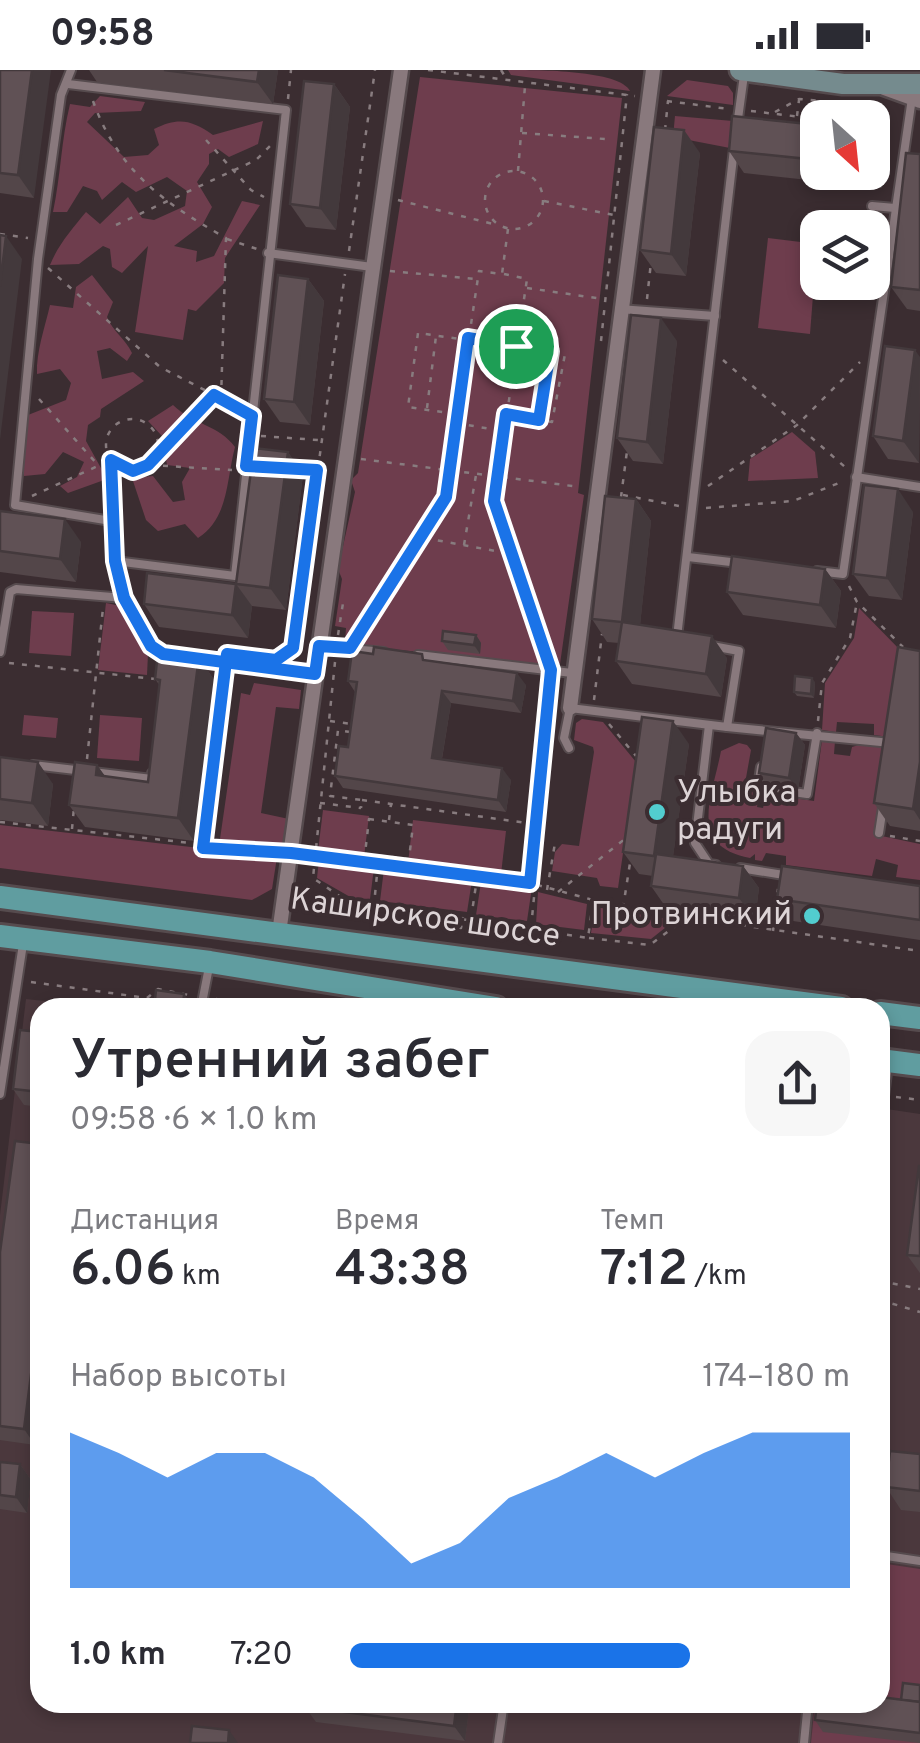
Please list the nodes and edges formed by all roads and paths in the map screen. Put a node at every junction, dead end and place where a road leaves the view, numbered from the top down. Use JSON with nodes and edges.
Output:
{"nodes":[{"id":1,"x":71,"y":70,"type":"edge"},
{"id":2,"x":292,"y":70,"type":"edge"},
{"id":3,"x":375,"y":70,"type":"edge"},
{"id":4,"x":402,"y":70,"type":"edge"},
{"id":5,"x":428,"y":70,"type":"edge"},
{"id":6,"x":501,"y":70,"type":"edge"},
{"id":7,"x":653,"y":70,"type":"edge"},
{"id":8,"x":742,"y":70,"type":"edge"},
{"id":9,"x":508,"y":82,"type":"junction"},
{"id":10,"x":68,"y":84,"type":"junction"},
{"id":11,"x":525,"y":84,"type":"junction"},
{"id":12,"x":88,"y":86,"type":"junction"},
{"id":13,"x":916,"y":92,"type":"edge"},
{"id":14,"x":648,"y":98,"type":"junction"},
{"id":15,"x":800,"y":99,"type":"junction"},
{"id":16,"x":810,"y":100,"type":"edge"},
{"id":17,"x":668,"y":102,"type":"junction"},
{"id":18,"x":286,"y":110,"type":"junction"},
{"id":19,"x":739,"y":110,"type":"junction"},
{"id":20,"x":774,"y":113,"type":"junction"},
{"id":21,"x":797,"y":116,"type":"junction"},
{"id":22,"x":800,"y":116,"type":"edge"},
{"id":23,"x":283,"y":133,"type":"junction"},
{"id":24,"x":521,"y":133,"type":"junction"},
{"id":25,"x":605,"y":139,"type":"dead end"},
{"id":26,"x":206,"y":140,"type":"dead end"},
{"id":27,"x":664,"y":140,"type":"edge"},
{"id":28,"x":234,"y":170,"type":"junction"},
{"id":29,"x":518,"y":171,"type":"junction"},
{"id":30,"x":395,"y":199,"type":"dead end"},
{"id":31,"x":543,"y":200,"type":"junction"},
{"id":32,"x":163,"y":202,"type":"junction"},
{"id":33,"x":274,"y":202,"type":"junction"},
{"id":34,"x":872,"y":206,"type":"dead end"},
{"id":35,"x":895,"y":208,"type":"junction"},
{"id":36,"x":614,"y":215,"type":"dead end"},
{"id":37,"x":116,"y":225,"type":"dead end"},
{"id":38,"x":498,"y":226,"type":"junction"},
{"id":39,"x":508,"y":229,"type":"junction"},
{"id":40,"x":0,"y":234,"type":"edge"},
{"id":41,"x":226,"y":238,"type":"junction"},
{"id":42,"x":41,"y":240,"type":"junction"},
{"id":43,"x":268,"y":253,"type":"junction"},
{"id":44,"x":652,"y":254,"type":"edge"},
{"id":45,"x":38,"y":259,"type":"junction"},
{"id":46,"x":347,"y":264,"type":"junction"},
{"id":47,"x":378,"y":269,"type":"junction"},
{"id":48,"x":502,"y":274,"type":"junction"},
{"id":49,"x":478,"y":280,"type":"junction"},
{"id":50,"x":526,"y":288,"type":"junction"},
{"id":51,"x":605,"y":299,"type":"dead end"},
{"id":52,"x":619,"y":309,"type":"junction"},
{"id":53,"x":646,"y":310,"type":"junction"},
{"id":54,"x":715,"y":316,"type":"junction"},
{"id":55,"x":436,"y":335,"type":"junction"},
{"id":56,"x":468,"y":338,"type":"junction"},
{"id":57,"x":516,"y":346,"type":"junction"},
{"id":58,"x":875,"y":347,"type":"junction"},
{"id":59,"x":711,"y":350,"type":"junction"},
{"id":60,"x":550,"y":351,"type":"junction"},
{"id":61,"x":26,"y":385,"type":"junction"},
{"id":62,"x":214,"y":395,"type":"junction"},
{"id":63,"x":222,"y":399,"type":"junction"},
{"id":64,"x":426,"y":410,"type":"junction"},
{"id":65,"x":457,"y":414,"type":"junction"},
{"id":66,"x":506,"y":414,"type":"junction"},
{"id":67,"x":252,"y":416,"type":"junction"},
{"id":68,"x":539,"y":420,"type":"junction"},
{"id":69,"x":456,"y":423,"type":"junction"},
{"id":70,"x":797,"y":425,"type":"junction"},
{"id":71,"x":503,"y":432,"type":"junction"},
{"id":72,"x":250,"y":435,"type":"junction"},
{"id":73,"x":321,"y":440,"type":"junction"},
{"id":74,"x":628,"y":440,"type":"edge"},
{"id":75,"x":157,"y":452,"type":"junction"},
{"id":76,"x":362,"y":459,"type":"dead end"},
{"id":77,"x":111,"y":460,"type":"junction"},
{"id":78,"x":98,"y":465,"type":"junction"},
{"id":79,"x":148,"y":465,"type":"junction"},
{"id":80,"x":282,"y":468,"type":"edge"},
{"id":81,"x":449,"y":469,"type":"junction"},
{"id":82,"x":317,"y":470,"type":"junction"},
{"id":83,"x":246,"y":471,"type":"junction"},
{"id":84,"x":476,"y":473,"type":"junction"},
{"id":85,"x":498,"y":476,"type":"junction"},
{"id":86,"x":856,"y":477,"type":"junction"},
{"id":87,"x":920,"y":487,"type":"edge"},
{"id":88,"x":587,"y":488,"type":"dead end"},
{"id":89,"x":621,"y":495,"type":"junction"},
{"id":90,"x":695,"y":496,"type":"junction"},
{"id":91,"x":15,"y":505,"type":"junction"},
{"id":92,"x":693,"y":509,"type":"junction"},
{"id":93,"x":618,"y":514,"type":"edge"},
{"id":94,"x":111,"y":522,"type":"junction"},
{"id":95,"x":419,"y":537,"type":"junction"},
{"id":96,"x":464,"y":546,"type":"junction"},
{"id":97,"x":512,"y":554,"type":"junction"},
{"id":98,"x":688,"y":557,"type":"junction"},
{"id":99,"x":115,"y":561,"type":"junction"},
{"id":100,"x":746,"y":563,"type":"edge"},
{"id":101,"x":804,"y":570,"type":"edge"},
{"id":102,"x":842,"y":574,"type":"junction"},
{"id":103,"x":104,"y":596,"type":"junction"},
{"id":104,"x":124,"y":598,"type":"junction"},
{"id":105,"x":857,"y":602,"type":"junction"},
{"id":106,"x":603,"y":632,"type":"edge"},
{"id":107,"x":692,"y":642,"type":"edge"},
{"id":108,"x":708,"y":645,"type":"edge"},
{"id":109,"x":319,"y":646,"type":"junction"},
{"id":110,"x":337,"y":647,"type":"junction"},
{"id":111,"x":350,"y":648,"type":"junction"},
{"id":112,"x":0,"y":652,"type":"edge"},
{"id":113,"x":387,"y":652,"type":"edge"},
{"id":114,"x":908,"y":652,"type":"edge"},
{"id":115,"x":163,"y":654,"type":"junction"},
{"id":116,"x":405,"y":654,"type":"edge"},
{"id":117,"x":276,"y":660,"type":"dead end"},
{"id":118,"x":226,"y":661,"type":"junction"},
{"id":119,"x":0,"y":662,"type":"edge"},
{"id":120,"x":551,"y":670,"type":"junction"},
{"id":121,"x":96,"y":672,"type":"junction"},
{"id":122,"x":315,"y":674,"type":"junction"},
{"id":123,"x":572,"y":674,"type":"junction"},
{"id":124,"x":162,"y":680,"type":"joint"},
{"id":125,"x":570,"y":708,"type":"junction"},
{"id":126,"x":595,"y":711,"type":"junction"},
{"id":127,"x":328,"y":721,"type":"junction"},
{"id":128,"x":709,"y":725,"type":"junction"},
{"id":129,"x":895,"y":725,"type":"edge"},
{"id":130,"x":727,"y":727,"type":"junction"},
{"id":131,"x":767,"y":732,"type":"junction"},
{"id":132,"x":817,"y":733,"type":"junction"},
{"id":133,"x":892,"y":743,"type":"junction"},
{"id":134,"x":570,"y":748,"type":"dead end"},
{"id":135,"x":154,"y":760,"type":"edge"},
{"id":136,"x":889,"y":761,"type":"edge"},
{"id":137,"x":23,"y":764,"type":"edge"},
{"id":138,"x":644,"y":766,"type":"edge"},
{"id":139,"x":82,"y":771,"type":"junction"},
{"id":140,"x":884,"y":797,"type":"edge"},
{"id":141,"x":362,"y":800,"type":"junction"},
{"id":142,"x":318,"y":802,"type":"junction"},
{"id":143,"x":392,"y":804,"type":"junction"},
{"id":144,"x":0,"y":822,"type":"edge"},
{"id":145,"x":389,"y":822,"type":"junction"},
{"id":146,"x":534,"y":824,"type":"junction"},
{"id":147,"x":72,"y":830,"type":"junction"},
{"id":148,"x":879,"y":834,"type":"joint"},
{"id":149,"x":920,"y":841,"type":"edge"},
{"id":150,"x":554,"y":842,"type":"dead end"},
{"id":151,"x":203,"y":848,"type":"junction"},
{"id":152,"x":291,"y":853,"type":"junction"},
{"id":153,"x":314,"y":856,"type":"junction"},
{"id":154,"x":386,"y":856,"type":"junction"},
{"id":155,"x":378,"y":864,"type":"junction"},
{"id":156,"x":386,"y":864,"type":"junction"},
{"id":157,"x":779,"y":874,"type":"junction"},
{"id":158,"x":478,"y":876,"type":"junction"},
{"id":159,"x":796,"y":876,"type":"edge"},
{"id":160,"x":530,"y":883,"type":"junction"},
{"id":161,"x":536,"y":886,"type":"junction"},
{"id":162,"x":547,"y":890,"type":"junction"},
{"id":163,"x":558,"y":893,"type":"junction"},
{"id":164,"x":0,"y":898,"type":"edge"},
{"id":165,"x":592,"y":902,"type":"junction"},
{"id":166,"x":374,"y":904,"type":"junction"},
{"id":167,"x":623,"y":908,"type":"junction"},
{"id":168,"x":463,"y":917,"type":"junction"},
{"id":169,"x":471,"y":918,"type":"junction"},
{"id":170,"x":686,"y":918,"type":"junction"},
{"id":171,"x":402,"y":920,"type":"dead end"},
{"id":172,"x":420,"y":922,"type":"dead end"},
{"id":173,"x":531,"y":928,"type":"junction"},
{"id":174,"x":280,"y":932,"type":"junction"},
{"id":175,"x":773,"y":932,"type":"junction"},
{"id":176,"x":12,"y":938,"type":"edge"},
{"id":177,"x":588,"y":938,"type":"junction"},
{"id":178,"x":920,"y":951,"type":"edge"},
{"id":179,"x":210,"y":962,"type":"junction"},
{"id":180,"x":18,"y":980,"type":"junction"},
{"id":181,"x":203,"y":997,"type":"junction"},
{"id":182,"x":209,"y":998,"type":"edge"},
{"id":183,"x":434,"y":998,"type":"edge"},
{"id":184,"x":768,"y":998,"type":"edge"},
{"id":185,"x":890,"y":1014,"type":"edge"},
{"id":186,"x":920,"y":1018,"type":"edge"},
{"id":187,"x":890,"y":1061,"type":"edge"},
{"id":188,"x":920,"y":1065,"type":"edge"},
{"id":189,"x":0,"y":1094,"type":"edge"},
{"id":190,"x":890,"y":1096,"type":"edge"},
{"id":191,"x":920,"y":1100,"type":"edge"},
{"id":192,"x":890,"y":1284,"type":"edge"},
{"id":193,"x":920,"y":1289,"type":"edge"},
{"id":194,"x":890,"y":1303,"type":"edge"},
{"id":195,"x":920,"y":1312,"type":"edge"},
{"id":196,"x":894,"y":1457,"type":"edge"},
{"id":197,"x":890,"y":1458,"type":"edge"},
{"id":198,"x":890,"y":1558,"type":"edge"},
{"id":199,"x":920,"y":1562,"type":"edge"},
{"id":200,"x":502,"y":1713,"type":"edge"},
{"id":201,"x":807,"y":1713,"type":"edge"},
{"id":202,"x":498,"y":1743,"type":"edge"},
{"id":203,"x":804,"y":1743,"type":"edge"}],
"edges":[{"from":1,"to":10,"type":"lane"},
{"from":2,"to":18,"type":"path"},
{"from":3,"to":46,"type":"path"},
{"from":4,"to":47,"type":"street"},
{"from":5,"to":9,"type":"path"},
{"from":6,"to":9,"type":"path"},
{"from":7,"to":14,"type":"street"},
{"from":8,"to":13,"type":"main road"},
{"from":8,"to":19,"type":"lane"},
{"from":9,"to":11,"type":"path"},
{"from":10,"to":12,"type":"lane"},
{"from":10,"to":42,"type":"lane"},
{"from":11,"to":14,"type":"path"},
{"from":11,"to":24,"type":"path"},
{"from":12,"to":18,"type":"lane"},
{"from":12,"to":32,"type":"path"},
{"from":13,"to":35,"type":"lane"},
{"from":14,"to":17,"type":"path"},
{"from":14,"to":52,"type":"street"},
{"from":15,"to":16,"type":"path"},
{"from":15,"to":20,"type":"path"},
{"from":15,"to":21,"type":"path"},
{"from":17,"to":19,"type":"path"},
{"from":17,"to":27,"type":"path"},
{"from":18,"to":23,"type":"lane"},
{"from":19,"to":20,"type":"path"},
{"from":19,"to":54,"type":"lane"},
{"from":20,"to":21,"type":"path"},
{"from":21,"to":22,"type":"path"},
{"from":23,"to":28,"type":"path"},
{"from":23,"to":33,"type":"lane"},
{"from":24,"to":25,"type":"path"},
{"from":24,"to":29,"type":"path"},
{"from":26,"to":28,"type":"path"},
{"from":28,"to":32,"type":"path"},
{"from":28,"to":33,"type":"path"},
{"from":29,"to":31,"type":"path"},
{"from":29,"to":38,"type":"path"},
{"from":30,"to":38,"type":"path"},
{"from":31,"to":36,"type":"path"},
{"from":31,"to":39,"type":"path"},
{"from":32,"to":37,"type":"path"},
{"from":32,"to":41,"type":"path"},
{"from":33,"to":43,"type":"lane"},
{"from":34,"to":35,"type":"lane"},
{"from":35,"to":58,"type":"lane"},
{"from":38,"to":39,"type":"path"},
{"from":39,"to":48,"type":"path"},
{"from":40,"to":42,"type":"path"},
{"from":41,"to":43,"type":"path"},
{"from":41,"to":63,"type":"path"},
{"from":42,"to":45,"type":"lane"},
{"from":43,"to":46,"type":"lane"},
{"from":43,"to":67,"type":"lane"},
{"from":44,"to":53,"type":"path"},
{"from":45,"to":61,"type":"lane"},
{"from":45,"to":62,"type":"path"},
{"from":46,"to":47,"type":"lane"},
{"from":46,"to":73,"type":"path"},
{"from":47,"to":49,"type":"path"},
{"from":47,"to":109,"type":"street"},
{"from":48,"to":49,"type":"path"},
{"from":48,"to":50,"type":"path"},
{"from":49,"to":56,"type":"path"},
{"from":50,"to":51,"type":"path"},
{"from":50,"to":57,"type":"path"},
{"from":52,"to":53,"type":"lane"},
{"from":52,"to":123,"type":"street"},
{"from":53,"to":54,"type":"lane"},
{"from":54,"to":59,"type":"lane"},
{"from":55,"to":56,"type":"path"},
{"from":55,"to":64,"type":"path"},
{"from":55,"to":64,"type":"path"},
{"from":56,"to":57,"type":"path"},
{"from":56,"to":65,"type":"path"},
{"from":57,"to":60,"type":"path"},
{"from":57,"to":66,"type":"path"},
{"from":58,"to":70,"type":"path"},
{"from":58,"to":86,"type":"lane"},
{"from":59,"to":70,"type":"path"},
{"from":59,"to":90,"type":"lane"},
{"from":60,"to":68,"type":"path"},
{"from":60,"to":68,"type":"path"},
{"from":61,"to":78,"type":"path"},
{"from":61,"to":91,"type":"lane"},
{"from":62,"to":63,"type":"path"},
{"from":62,"to":75,"type":"path"},
{"from":63,"to":67,"type":"path"},
{"from":64,"to":65,"type":"path"},
{"from":65,"to":69,"type":"path"},
{"from":66,"to":68,"type":"path"},
{"from":66,"to":71,"type":"path"},
{"from":67,"to":72,"type":"lane"},
{"from":69,"to":71,"type":"path"},
{"from":69,"to":81,"type":"path"},
{"from":70,"to":86,"type":"path"},
{"from":70,"to":90,"type":"path"},
{"from":71,"to":85,"type":"path"},
{"from":72,"to":73,"type":"path"},
{"from":72,"to":83,"type":"lane"},
{"from":73,"to":82,"type":"path"},
{"from":74,"to":89,"type":"path"},
{"from":75,"to":77,"type":"path"},
{"from":75,"to":79,"type":"path"},
{"from":76,"to":81,"type":"path"},
{"from":77,"to":78,"type":"path"},
{"from":77,"to":79,"type":"path"},
{"from":77,"to":94,"type":"path"},
{"from":78,"to":91,"type":"path"},
{"from":79,"to":83,"type":"path"},
{"from":80,"to":82,"type":"path"},
{"from":81,"to":84,"type":"path"},
{"from":81,"to":95,"type":"path"},
{"from":82,"to":117,"type":"path"},
{"from":83,"to":99,"type":"lane"},
{"from":84,"to":85,"type":"path"},
{"from":84,"to":96,"type":"path"},
{"from":85,"to":88,"type":"path"},
{"from":85,"to":97,"type":"path"},
{"from":86,"to":87,"type":"lane"},
{"from":86,"to":92,"type":"path"},
{"from":86,"to":102,"type":"lane"},
{"from":89,"to":92,"type":"path"},
{"from":89,"to":93,"type":"path"},
{"from":90,"to":92,"type":"lane"},
{"from":91,"to":94,"type":"lane"},
{"from":92,"to":98,"type":"lane"},
{"from":94,"to":99,"type":"lane"},
{"from":95,"to":96,"type":"path"},
{"from":95,"to":111,"type":"path"},
{"from":96,"to":97,"type":"path"},
{"from":97,"to":120,"type":"path"},
{"from":98,"to":100,"type":"lane"},
{"from":98,"to":107,"type":"lane"},
{"from":99,"to":104,"type":"lane"},
{"from":101,"to":102,"type":"lane"},
{"from":102,"to":105,"type":"path"},
{"from":103,"to":104,"type":"lane"},
{"from":103,"to":112,"type":"lane"},
{"from":103,"to":121,"type":"path"},
{"from":104,"to":115,"type":"lane"},
{"from":105,"to":114,"type":"path"},
{"from":105,"to":132,"type":"path"},
{"from":106,"to":126,"type":"path"},
{"from":108,"to":130,"type":"lane"},
{"from":109,"to":110,"type":"lane"},
{"from":109,"to":122,"type":"street"},
{"from":110,"to":111,"type":"lane"},
{"from":110,"to":127,"type":"path"},
{"from":111,"to":113,"type":"lane"},
{"from":115,"to":118,"type":"lane"},
{"from":115,"to":124,"type":"lane"},
{"from":116,"to":120,"type":"lane"},
{"from":118,"to":122,"type":"lane"},
{"from":118,"to":151,"type":"path"},
{"from":119,"to":121,"type":"path"},
{"from":120,"to":123,"type":"lane"},
{"from":120,"to":146,"type":"path"},
{"from":121,"to":124,"type":"path"},
{"from":121,"to":139,"type":"path"},
{"from":122,"to":152,"type":"street"},
{"from":123,"to":125,"type":"street"},
{"from":125,"to":126,"type":"lane"},
{"from":125,"to":134,"type":"lane"},
{"from":126,"to":128,"type":"lane"},
{"from":126,"to":138,"type":"path"},
{"from":127,"to":141,"type":"path"},
{"from":127,"to":142,"type":"path"},
{"from":128,"to":130,"type":"lane"},
{"from":128,"to":157,"type":"lane"},
{"from":129,"to":133,"type":"lane"},
{"from":130,"to":131,"type":"lane"},
{"from":131,"to":132,"type":"lane"},
{"from":131,"to":132,"type":"lane"},
{"from":132,"to":133,"type":"lane"},
{"from":133,"to":136,"type":"lane"},
{"from":135,"to":139,"type":"lane"},
{"from":137,"to":139,"type":"lane"},
{"from":139,"to":147,"type":"path"},
{"from":140,"to":148,"type":"lane"},
{"from":141,"to":142,"type":"path"},
{"from":141,"to":143,"type":"path"},
{"from":142,"to":153,"type":"path"},
{"from":143,"to":145,"type":"path"},
{"from":143,"to":146,"type":"path"},
{"from":144,"to":147,"type":"path"},
{"from":145,"to":154,"type":"path"},
{"from":145,"to":154,"type":"path"},
{"from":146,"to":160,"type":"path"},
{"from":147,"to":151,"type":"path"},
{"from":148,"to":149,"type":"path"},
{"from":150,"to":162,"type":"path"},
{"from":151,"to":152,"type":"path"},
{"from":152,"to":153,"type":"path"},
{"from":152,"to":174,"type":"street"},
{"from":153,"to":155,"type":"path"},
{"from":153,"to":166,"type":"path"},
{"from":154,"to":156,"type":"path"},
{"from":155,"to":156,"type":"path"},
{"from":155,"to":166,"type":"path"},
{"from":156,"to":158,"type":"path"},
{"from":157,"to":159,"type":"lane"},
{"from":157,"to":175,"type":"path"},
{"from":158,"to":160,"type":"path"},
{"from":158,"to":169,"type":"path"},
{"from":160,"to":161,"type":"path"},
{"from":161,"to":162,"type":"path"},
{"from":161,"to":173,"type":"path"},
{"from":162,"to":163,"type":"path"},
{"from":163,"to":165,"type":"path"},
{"from":163,"to":167,"type":"path"},
{"from":164,"to":174,"type":"main road","name":"Каширское шоссе"},
{"from":165,"to":167,"type":"path"},
{"from":165,"to":177,"type":"path"},
{"from":166,"to":168,"type":"path"},
{"from":166,"to":171,"type":"path"},
{"from":167,"to":170,"type":"path"},
{"from":168,"to":169,"type":"path"},
{"from":168,"to":172,"type":"path"},
{"from":169,"to":173,"type":"path"},
{"from":170,"to":175,"type":"path"},
{"from":170,"to":177,"type":"path"},
{"from":173,"to":177,"type":"path"},
{"from":174,"to":184,"type":"main road","name":"Каширское шоссе"},
{"from":175,"to":178,"type":"path"},
{"from":176,"to":179,"type":"main road"},
{"from":176,"to":180,"type":"lane"},
{"from":179,"to":181,"type":"lane"},
{"from":179,"to":183,"type":"main road"},
{"from":180,"to":181,"type":"path"},
{"from":180,"to":189,"type":"lane"},
{"from":181,"to":182,"type":"path"},
{"from":185,"to":186,"type":"main road"},
{"from":187,"to":188,"type":"main road"},
{"from":190,"to":191,"type":"path"},
{"from":192,"to":193,"type":"path"},
{"from":194,"to":195,"type":"path"},
{"from":196,"to":197,"type":"path"},
{"from":198,"to":199,"type":"lane"},
{"from":200,"to":202,"type":"lane"},
{"from":201,"to":203,"type":"lane"}]}
